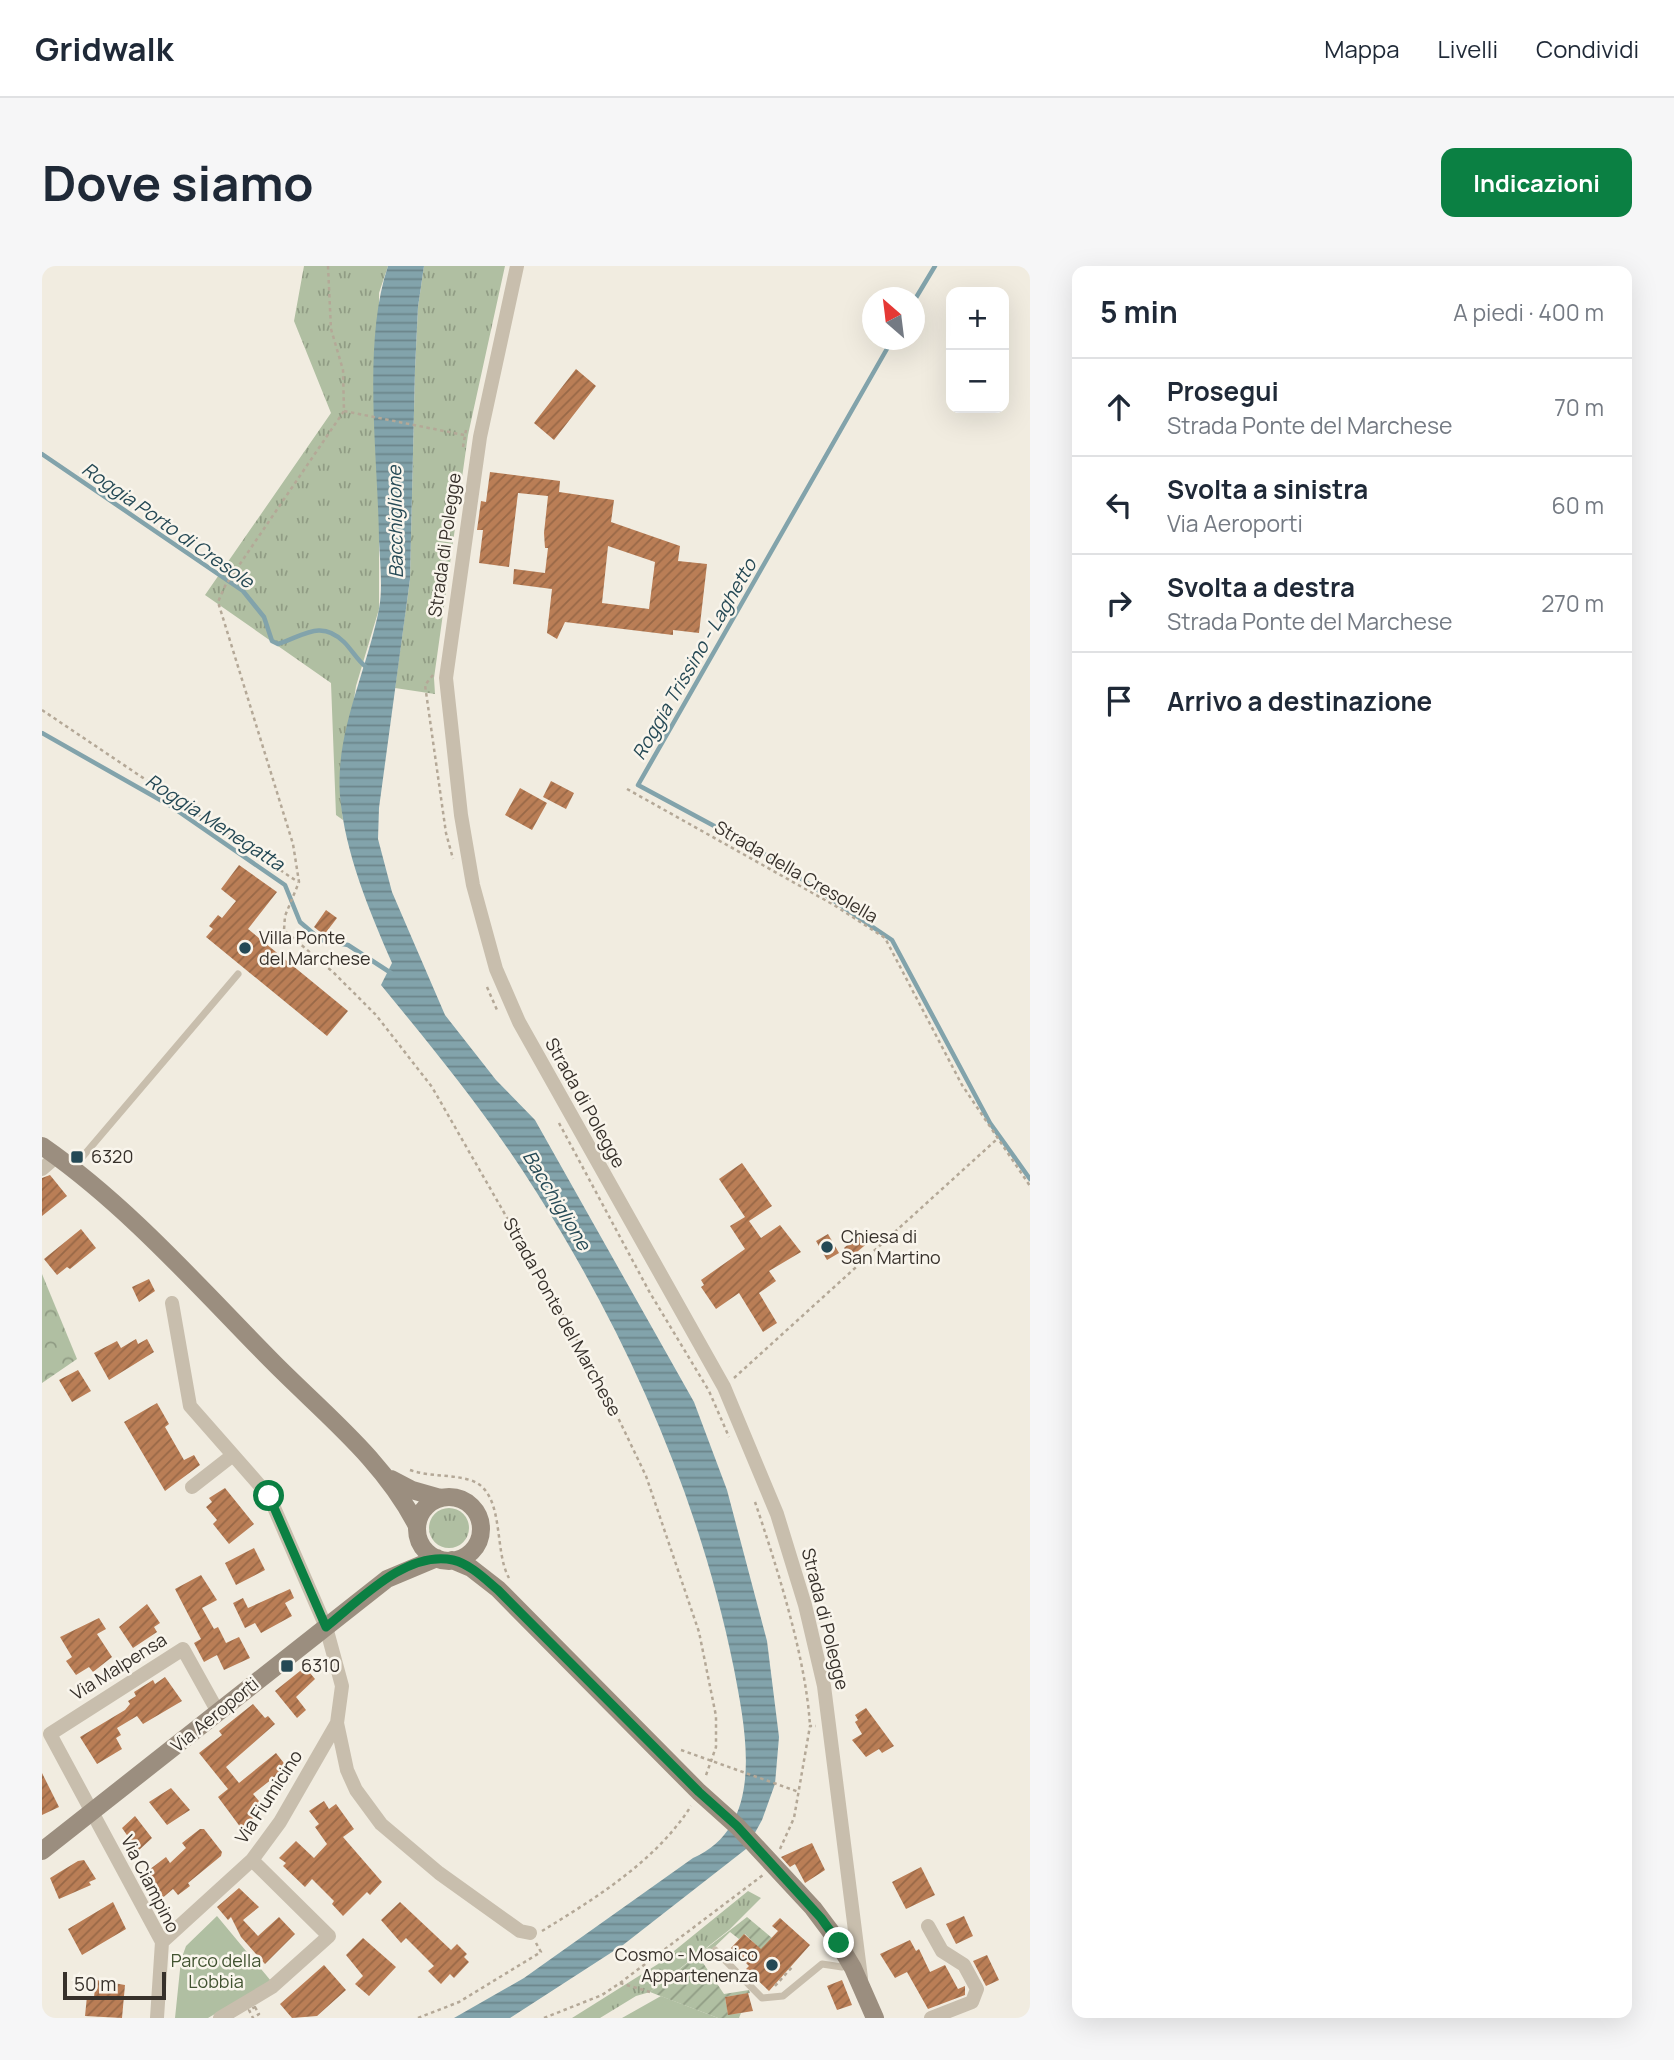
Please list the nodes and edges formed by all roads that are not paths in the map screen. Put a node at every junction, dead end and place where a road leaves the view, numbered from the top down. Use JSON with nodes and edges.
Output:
{"nodes":[{"id":1,"x":517,"y":266,"type":"edge"},
{"id":2,"x":238,"y":974,"type":"dead end"},
{"id":3,"x":49,"y":1151,"type":"edge"},
{"id":4,"x":73,"y":1168,"type":"junction"},
{"id":5,"x":42,"y":1169,"type":"edge"},
{"id":6,"x":172,"y":1303,"type":"dead end"},
{"id":7,"x":233,"y":1455,"type":"junction"},
{"id":8,"x":388,"y":1477,"type":"junction"},
{"id":9,"x":192,"y":1487,"type":"dead end"},
{"id":10,"x":440,"y":1498,"type":"junction"},
{"id":11,"x":417,"y":1530,"type":"junction"},
{"id":12,"x":478,"y":1541,"type":"junction"},
{"id":13,"x":445,"y":1559,"type":"junction"},
{"id":14,"x":387,"y":1579,"type":"junction"},
{"id":15,"x":498,"y":1590,"type":"junction"},
{"id":16,"x":326,"y":1627,"type":"junction"},
{"id":17,"x":218,"y":1712,"type":"junction"},
{"id":18,"x":338,"y":1723,"type":"junction"},
{"id":19,"x":46,"y":1736,"type":"edge"},
{"id":20,"x":92,"y":1814,"type":"junction"},
{"id":21,"x":42,"y":1851,"type":"edge"},
{"id":22,"x":252,"y":1860,"type":"junction"},
{"id":23,"x":928,"y":1926,"type":"dead end"},
{"id":24,"x":854,"y":1927,"type":"junction"},
{"id":25,"x":530,"y":1933,"type":"road end"},
{"id":26,"x":834,"y":1941,"type":"junction"},
{"id":27,"x":162,"y":1942,"type":"junction"},
{"id":28,"x":715,"y":1950,"type":"dead end"},
{"id":29,"x":842,"y":1967,"type":"junction"},
{"id":30,"x":863,"y":1986,"type":"junction"},
{"id":31,"x":157,"y":2018,"type":"edge"},
{"id":32,"x":220,"y":2018,"type":"edge"},
{"id":33,"x":872,"y":2018,"type":"edge"},
{"id":34,"x":931,"y":2018,"type":"edge"}],
"edges":[{"from":1,"to":24,"type":"street","name":"Strada di Polegge"},
{"from":2,"to":4,"type":"lane"},
{"from":3,"to":4,"type":"main road"},
{"from":3,"to":5,"type":"street"},
{"from":4,"to":8,"type":"main road"},
{"from":6,"to":7,"type":"street"},
{"from":7,"to":9,"type":"street"},
{"from":7,"to":16,"type":"street"},
{"from":8,"to":10,"type":"main road"},
{"from":8,"to":11,"type":"main road"},
{"from":10,"to":11,"type":"main road"},
{"from":10,"to":12,"type":"main road"},
{"from":11,"to":13,"type":"main road"},
{"from":11,"to":14,"type":"main road","name":"Via Aeroporti"},
{"from":12,"to":13,"type":"main road"},
{"from":12,"to":15,"type":"main road"},
{"from":13,"to":14,"type":"main road","name":"Via Aeroporti"},
{"from":13,"to":15,"type":"main road"},
{"from":14,"to":16,"type":"main road","name":"Via Aeroporti"},
{"from":15,"to":26,"type":"main road"},
{"from":16,"to":17,"type":"main road","name":"Via Aeroporti"},
{"from":16,"to":18,"type":"street"},
{"from":17,"to":19,"type":"street","name":"Via Malpensa"},
{"from":17,"to":20,"type":"main road","name":"Via Aeroporti"},
{"from":18,"to":22,"type":"street","name":"Via Fiumicino"},
{"from":18,"to":25,"type":"street"},
{"from":19,"to":20,"type":"street","name":"Via Malpensa"},
{"from":20,"to":21,"type":"main road","name":"Via Aeroporti"},
{"from":20,"to":27,"type":"street","name":"Via Ciampino"},
{"from":22,"to":27,"type":"street","name":"Via Fiumicino"},
{"from":22,"to":32,"type":"street"},
{"from":23,"to":34,"type":"street"},
{"from":24,"to":26,"type":"street"},
{"from":24,"to":30,"type":"street","name":"Strada di Polegge"},
{"from":26,"to":29,"type":"main road"},
{"from":26,"to":30,"type":"main road"},
{"from":27,"to":31,"type":"street","name":"Via Ciampino"},
{"from":28,"to":29,"type":"lane"},
{"from":29,"to":33,"type":"main road"},
{"from":30,"to":33,"type":"main road"}]}
